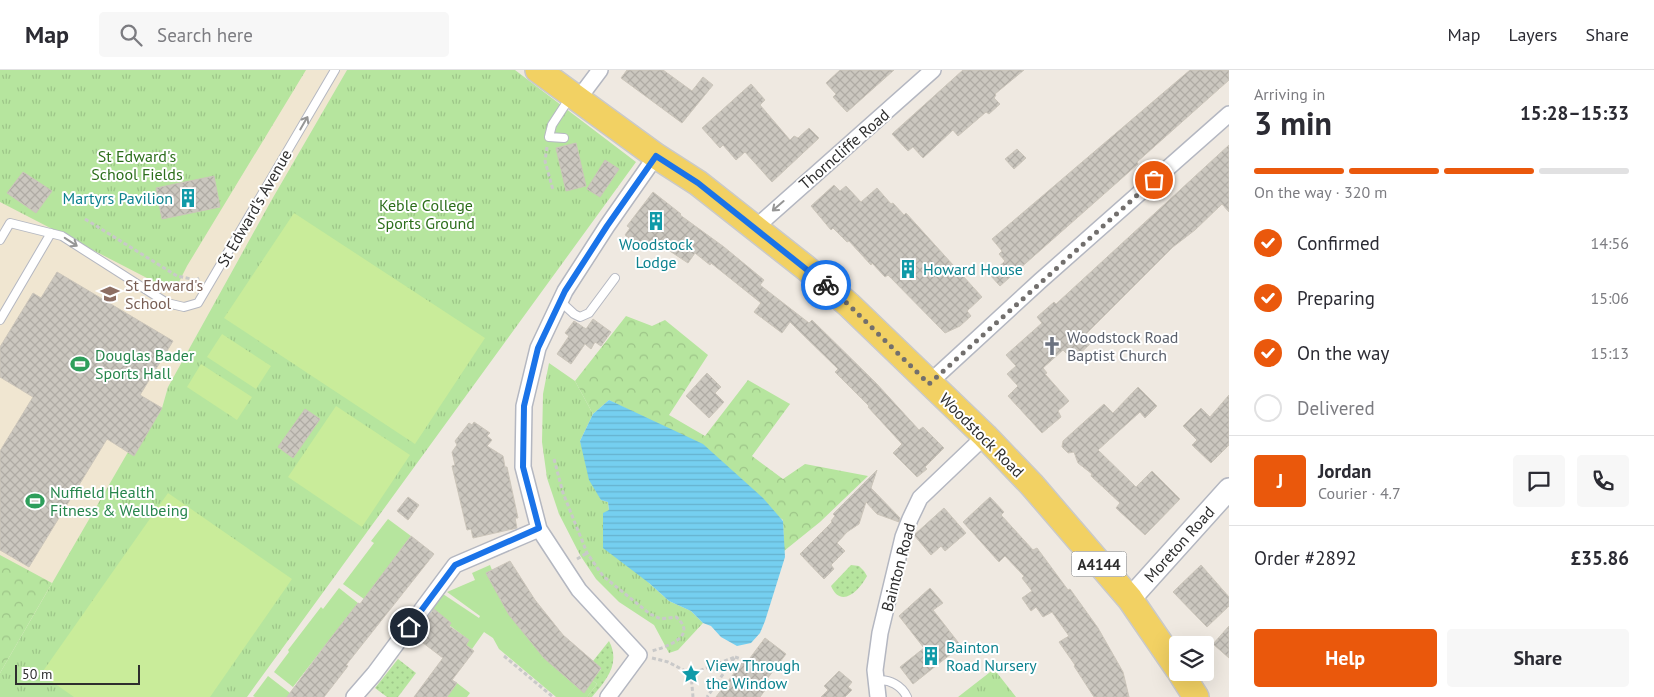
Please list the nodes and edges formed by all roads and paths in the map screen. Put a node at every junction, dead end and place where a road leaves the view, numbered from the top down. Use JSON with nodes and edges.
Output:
{"nodes":[{"id":1,"x":335,"y":70,"type":"edge"},
{"id":2,"x":538,"y":70,"type":"edge"},
{"id":3,"x":600,"y":70,"type":"edge"},
{"id":4,"x":933,"y":70,"type":"edge"},
{"id":5,"x":573,"y":100,"type":"junction"},
{"id":6,"x":1229,"y":114,"type":"edge"},
{"id":7,"x":549,"y":136,"type":"junction"},
{"id":8,"x":564,"y":138,"type":"dead end"},
{"id":9,"x":656,"y":156,"type":"junction"},
{"id":10,"x":553,"y":190,"type":"dead end"},
{"id":11,"x":85,"y":219,"type":"dead end"},
{"id":12,"x":755,"y":228,"type":"junction"},
{"id":13,"x":51,"y":233,"type":"junction"},
{"id":14,"x":0,"y":240,"type":"edge"},
{"id":15,"x":204,"y":276,"type":"dead end"},
{"id":16,"x":614,"y":278,"type":"dead end"},
{"id":17,"x":560,"y":301,"type":"junction"},
{"id":18,"x":0,"y":320,"type":"edge"},
{"id":19,"x":929,"y":384,"type":"junction"},
{"id":20,"x":985,"y":436,"type":"junction"},
{"id":21,"x":554,"y":459,"type":"dead end"},
{"id":22,"x":1229,"y":489,"type":"edge"},
{"id":23,"x":539,"y":528,"type":"junction"},
{"id":24,"x":588,"y":553,"type":"junction"},
{"id":25,"x":578,"y":559,"type":"dead end"},
{"id":26,"x":1130,"y":599,"type":"junction"},
{"id":27,"x":640,"y":655,"type":"junction"},
{"id":28,"x":504,"y":656,"type":"dead end"},
{"id":29,"x":1169,"y":656,"type":"edge"},
{"id":30,"x":735,"y":657,"type":"junction"},
{"id":31,"x":744,"y":660,"type":"dead end"},
{"id":32,"x":692,"y":674,"type":"junction"},
{"id":33,"x":876,"y":681,"type":"junction"},
{"id":34,"x":1186,"y":681,"type":"edge"},
{"id":35,"x":354,"y":697,"type":"edge"},
{"id":36,"x":553,"y":697,"type":"edge"},
{"id":37,"x":608,"y":697,"type":"edge"},
{"id":38,"x":693,"y":697,"type":"edge"},
{"id":39,"x":707,"y":697,"type":"edge"},
{"id":40,"x":878,"y":697,"type":"edge"},
{"id":41,"x":907,"y":697,"type":"edge"},
{"id":42,"x":1196,"y":697,"type":"edge"}],
"edges":[{"from":13,"to":1,"type":"lane","name":"St Edward's Avenue","one_way":true},
{"from":2,"to":5,"type":"main road","name":"Woodstock Road","number":"A4144"},
{"from":3,"to":5,"type":"street"},
{"from":4,"to":12,"type":"street","name":"Thorncliffe Road","one_way":true},
{"from":5,"to":7,"type":"lane"},
{"from":5,"to":9,"type":"main road","name":"Woodstock Road","number":"A4144"},
{"from":6,"to":19,"type":"street"},
{"from":7,"to":8,"type":"lane"},
{"from":7,"to":10,"type":"path"},
{"from":9,"to":12,"type":"main road","name":"Woodstock Road","number":"A4144"},
{"from":9,"to":17,"type":"street"},
{"from":11,"to":15,"type":"path"},
{"from":12,"to":19,"type":"main road","name":"Woodstock Road","number":"A4144"},
{"from":13,"to":14,"type":"lane","name":"St Edward's Avenue"},
{"from":13,"to":18,"type":"lane"},
{"from":16,"to":17,"type":"lane"},
{"from":17,"to":23,"type":"street"},
{"from":19,"to":20,"type":"main road","name":"Woodstock Road","number":"A4144"},
{"from":20,"to":26,"type":"main road","name":"Woodstock Road","number":"A4144"},
{"from":20,"to":33,"type":"street","name":"Bainton Road"},
{"from":21,"to":24,"type":"path"},
{"from":22,"to":26,"type":"main road","name":"Moreton Road"},
{"from":23,"to":27,"type":"street"},
{"from":23,"to":35,"type":"street"},
{"from":24,"to":25,"type":"path"},
{"from":24,"to":27,"type":"path"},
{"from":26,"to":29,"type":"main road","name":"Woodstock Road","number":"A4144"},
{"from":27,"to":32,"type":"path"},
{"from":27,"to":37,"type":"street"},
{"from":28,"to":36,"type":"path"},
{"from":30,"to":31,"type":"path"},
{"from":30,"to":32,"type":"path"},
{"from":30,"to":39,"type":"path"},
{"from":32,"to":38,"type":"path"},
{"from":33,"to":40,"type":"street","name":"Bainton Road"},
{"from":33,"to":41,"type":"lane"},
{"from":34,"to":42,"type":"main road"}]}
